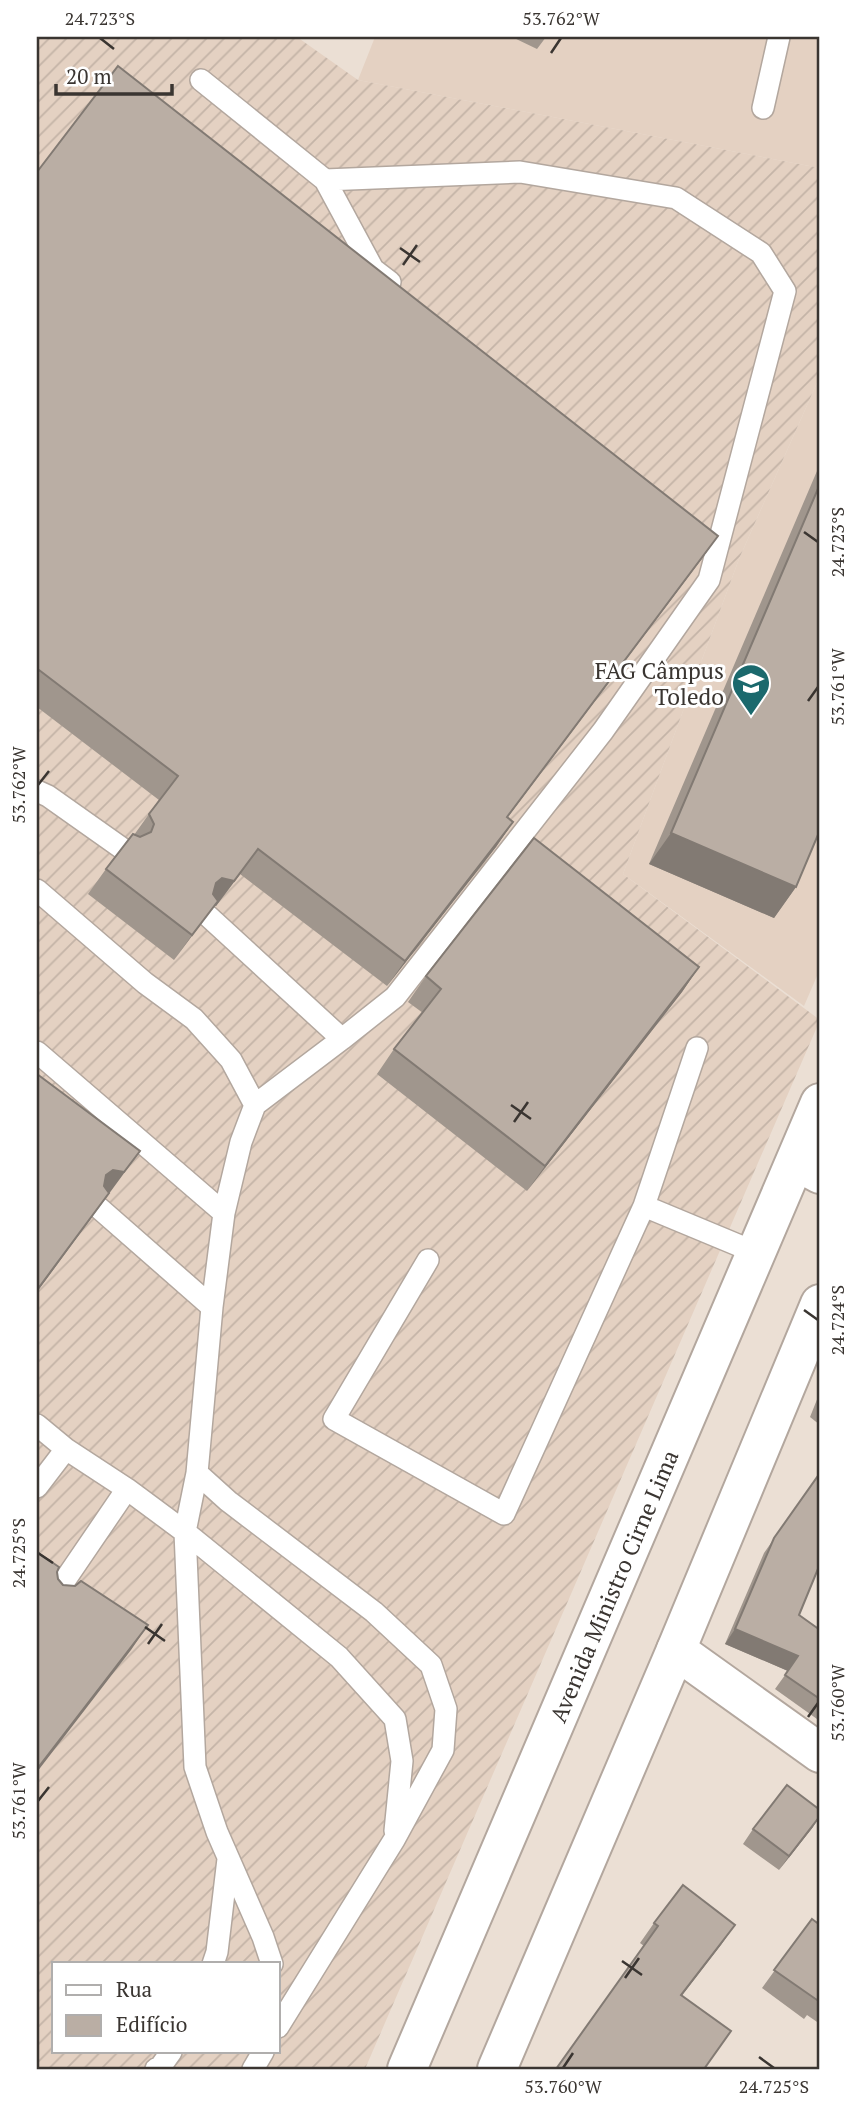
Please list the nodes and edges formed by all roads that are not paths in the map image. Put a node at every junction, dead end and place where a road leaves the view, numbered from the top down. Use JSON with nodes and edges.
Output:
{"nodes":[{"id":1,"x":779,"y":37,"type":"edge"},
{"id":2,"x":201,"y":80,"type":"dead end"},
{"id":3,"x":763,"y":108,"type":"dead end"},
{"id":4,"x":325,"y":180,"type":"junction"},
{"id":5,"x":406,"y":295,"type":"edge"},
{"id":6,"x":699,"y":525,"type":"edge"},
{"id":7,"x":721,"y":542,"type":"junction"},
{"id":8,"x":37,"y":791,"type":"edge"},
{"id":9,"x":123,"y":849,"type":"edge"},
{"id":10,"x":37,"y":890,"type":"edge"},
{"id":11,"x":208,"y":916,"type":"edge"},
{"id":12,"x":342,"y":1039,"type":"junction"},
{"id":13,"x":697,"y":1048,"type":"dead end"},
{"id":14,"x":37,"y":1052,"type":"edge"},
{"id":15,"x":820,"y":1103,"type":"edge"},
{"id":16,"x":255,"y":1105,"type":"junction"},
{"id":17,"x":808,"y":1168,"type":"edge"},
{"id":18,"x":644,"y":1206,"type":"junction"},
{"id":19,"x":99,"y":1208,"type":"edge"},
{"id":20,"x":223,"y":1213,"type":"junction"},
{"id":21,"x":757,"y":1253,"type":"junction"},
{"id":22,"x":428,"y":1260,"type":"dead end"},
{"id":23,"x":820,"y":1304,"type":"edge"},
{"id":24,"x":212,"y":1307,"type":"junction"},
{"id":25,"x":37,"y":1425,"type":"edge"},
{"id":26,"x":66,"y":1449,"type":"junction"},
{"id":27,"x":197,"y":1473,"type":"junction"},
{"id":28,"x":37,"y":1487,"type":"edge"},
{"id":29,"x":127,"y":1489,"type":"junction"},
{"id":30,"x":185,"y":1532,"type":"junction"},
{"id":31,"x":52,"y":1599,"type":"edge"},
{"id":32,"x":676,"y":1650,"type":"junction"},
{"id":33,"x":820,"y":1753,"type":"edge"},
{"id":34,"x":394,"y":1840,"type":"junction"},
{"id":35,"x":228,"y":1858,"type":"junction"},
{"id":36,"x":214,"y":1962,"type":"edge"},
{"id":37,"x":271,"y":1962,"type":"edge"},
{"id":38,"x":281,"y":2022,"type":"edge"},
{"id":39,"x":170,"y":2054,"type":"edge"},
{"id":40,"x":263,"y":2054,"type":"edge"},
{"id":41,"x":156,"y":2069,"type":"edge"},
{"id":42,"x":253,"y":2069,"type":"edge"},
{"id":43,"x":407,"y":2069,"type":"edge"},
{"id":44,"x":497,"y":2069,"type":"edge"}],
"edges":[{"from":1,"to":3,"type":"lane"},
{"from":2,"to":4,"type":"lane"},
{"from":4,"to":5,"type":"lane"},
{"from":4,"to":7,"type":"lane"},
{"from":6,"to":7,"type":"lane"},
{"from":7,"to":12,"type":"lane"},
{"from":8,"to":9,"type":"lane"},
{"from":10,"to":16,"type":"lane"},
{"from":11,"to":12,"type":"lane"},
{"from":12,"to":16,"type":"lane"},
{"from":13,"to":18,"type":"lane"},
{"from":14,"to":20,"type":"lane"},
{"from":15,"to":17,"type":"main road","name":"Avenida Ministro Cirne Lima"},
{"from":16,"to":20,"type":"lane"},
{"from":17,"to":21,"type":"main road","name":"Avenida Ministro Cirne Lima"},
{"from":18,"to":21,"type":"lane"},
{"from":18,"to":22,"type":"lane"},
{"from":19,"to":24,"type":"lane"},
{"from":20,"to":24,"type":"lane"},
{"from":21,"to":43,"type":"main road","name":"Avenida Ministro Cirne Lima"},
{"from":23,"to":32,"type":"main road"},
{"from":24,"to":27,"type":"lane"},
{"from":25,"to":26,"type":"lane"},
{"from":26,"to":28,"type":"lane"},
{"from":26,"to":29,"type":"lane"},
{"from":27,"to":30,"type":"lane"},
{"from":27,"to":34,"type":"lane"},
{"from":29,"to":30,"type":"lane"},
{"from":29,"to":31,"type":"lane"},
{"from":30,"to":34,"type":"lane"},
{"from":30,"to":35,"type":"lane"},
{"from":32,"to":33,"type":"main road"},
{"from":32,"to":44,"type":"main road"},
{"from":34,"to":38,"type":"lane"},
{"from":35,"to":36,"type":"lane"},
{"from":35,"to":37,"type":"lane"},
{"from":39,"to":41,"type":"lane"},
{"from":40,"to":42,"type":"lane"}]}
